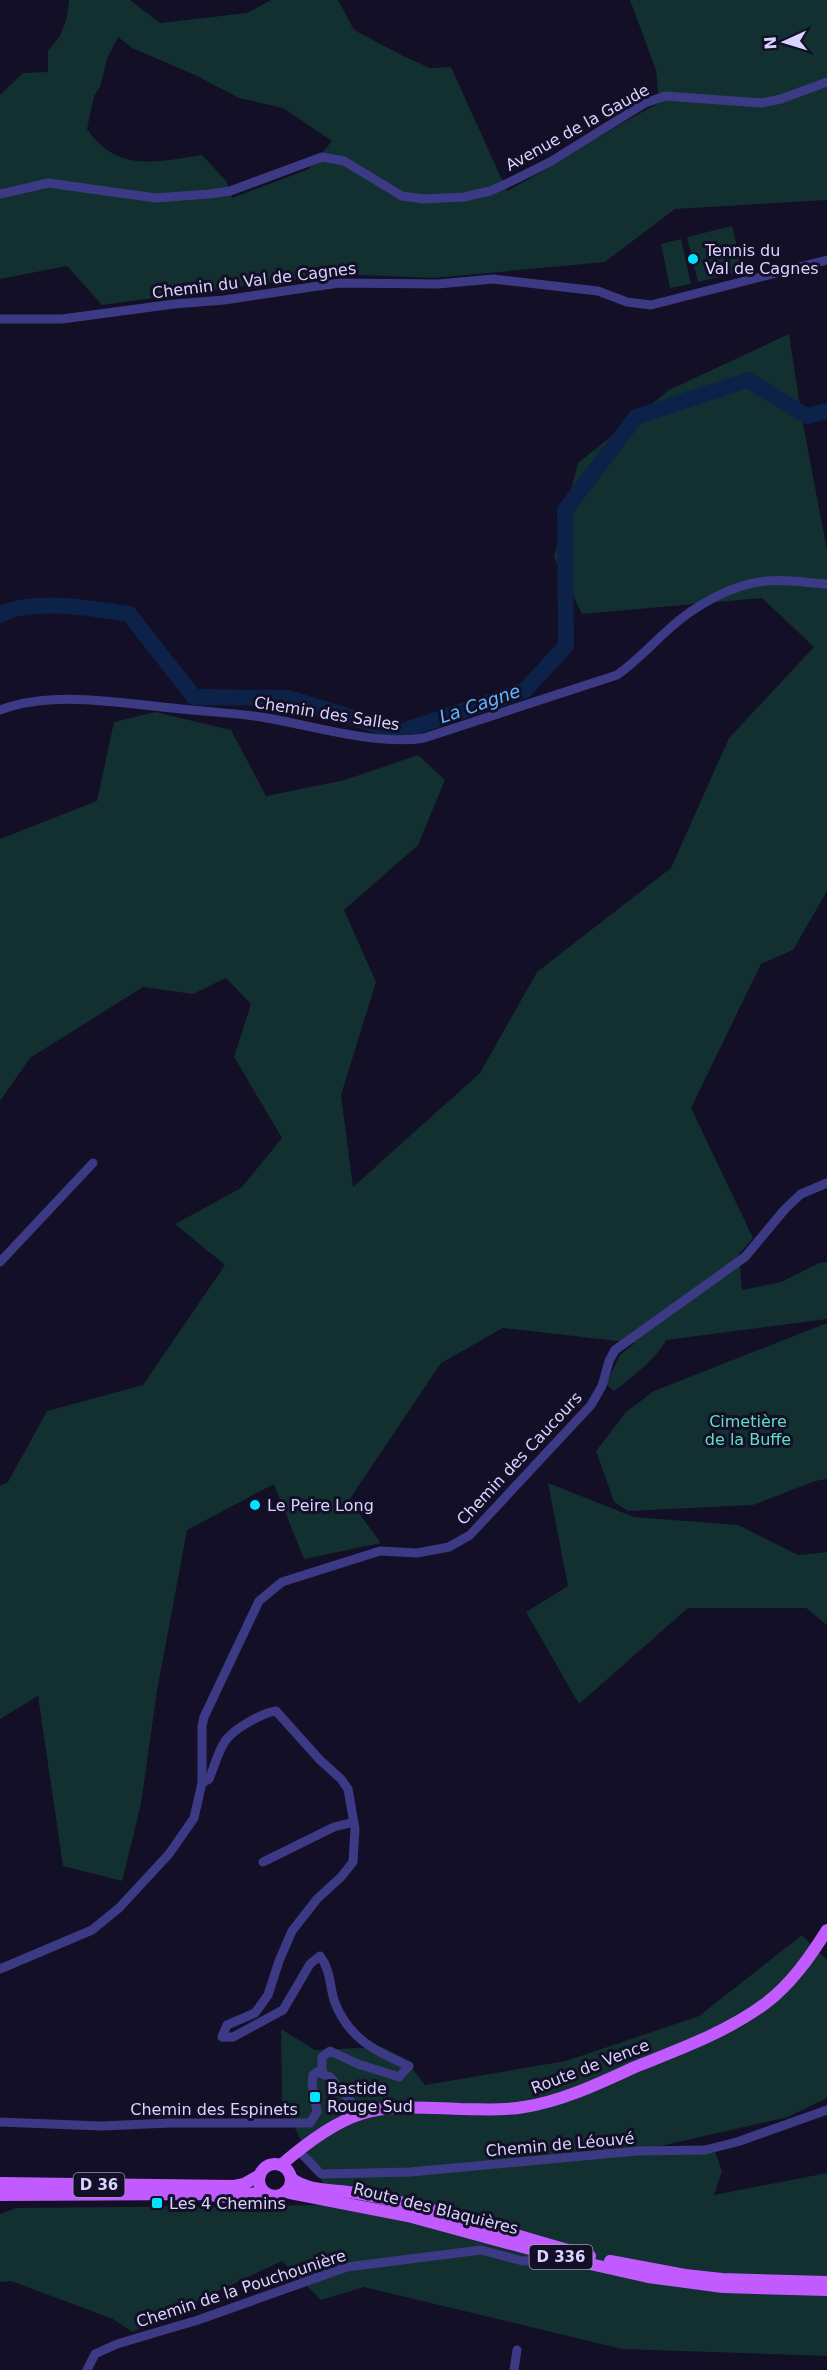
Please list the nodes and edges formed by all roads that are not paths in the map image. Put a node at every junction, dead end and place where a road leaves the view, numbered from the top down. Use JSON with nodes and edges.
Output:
{"nodes":[{"id":1,"x":827,"y":82,"type":"edge"},
{"id":2,"x":0,"y":194,"type":"edge"},
{"id":3,"x":827,"y":260,"type":"edge"},
{"id":4,"x":0,"y":319,"type":"edge"},
{"id":5,"x":827,"y":584,"type":"edge"},
{"id":6,"x":0,"y":710,"type":"edge"},
{"id":7,"x":93,"y":1163,"type":"dead end"},
{"id":8,"x":827,"y":1183,"type":"edge"},
{"id":9,"x":0,"y":1262,"type":"edge"},
{"id":10,"x":202,"y":1783,"type":"junction"},
{"id":11,"x":354,"y":1822,"type":"junction"},
{"id":12,"x":263,"y":1862,"type":"dead end"},
{"id":13,"x":827,"y":1930,"type":"edge"},
{"id":14,"x":0,"y":1969,"type":"edge"},
{"id":15,"x":317,"y":2072,"type":"junction"},
{"id":16,"x":827,"y":2110,"type":"edge"},
{"id":17,"x":362,"y":2114,"type":"junction"},
{"id":18,"x":0,"y":2122,"type":"edge"},
{"id":19,"x":297,"y":2152,"type":"junction"},
{"id":20,"x":287,"y":2171,"type":"junction"},
{"id":21,"x":260,"y":2175,"type":"junction"},
{"id":22,"x":0,"y":2183,"type":"edge"},
{"id":23,"x":264,"y":2192,"type":"junction"},
{"id":24,"x":285,"y":2192,"type":"junction"},
{"id":25,"x":0,"y":2195,"type":"edge"},
{"id":26,"x":512,"y":2233,"type":"junction"},
{"id":27,"x":538,"y":2252,"type":"junction"},
{"id":28,"x":575,"y":2252,"type":"junction"},
{"id":29,"x":827,"y":2282,"type":"edge"},
{"id":30,"x":827,"y":2290,"type":"edge"},
{"id":31,"x":518,"y":2350,"type":"dead end"},
{"id":32,"x":87,"y":2370,"type":"edge"},
{"id":33,"x":514,"y":2370,"type":"edge"}],
"edges":[{"from":1,"to":2,"type":"street","name":"Avenue de la Gaude"},
{"from":3,"to":4,"type":"street","name":"Chemin du Val de Cagnes"},
{"from":5,"to":6,"type":"street","name":"Chemin des Salles"},
{"from":7,"to":9,"type":"street"},
{"from":8,"to":10,"type":"street","name":"Chemin des Caucours"},
{"from":10,"to":11,"type":"street"},
{"from":10,"to":14,"type":"street"},
{"from":11,"to":12,"type":"street"},
{"from":11,"to":15,"type":"street"},
{"from":13,"to":17,"type":"main road","name":"Route de Vence"},
{"from":15,"to":17,"type":"street"},
{"from":15,"to":18,"type":"street","name":"Chemin des Espinets"},
{"from":16,"to":19,"type":"street","name":"Chemin de Léouvé"},
{"from":17,"to":19,"type":"main road","name":"Route de Vence"},
{"from":19,"to":20,"type":"main road","name":"Route de Vence"},
{"from":20,"to":21,"type":"main road"},
{"from":20,"to":24,"type":"main road"},
{"from":20,"to":26,"type":"main road","name":"Route des Blaquières","number":"D 336"},
{"from":21,"to":22,"type":"main road","number":"D 36"},
{"from":21,"to":23,"type":"main road"},
{"from":23,"to":24,"type":"main road"},
{"from":23,"to":25,"type":"main road","number":"D 36"},
{"from":24,"to":27,"type":"main road","name":"Route des Blaquières","number":"D 336"},
{"from":26,"to":27,"type":"street"},
{"from":26,"to":28,"type":"main road","name":"Route des Blaquières","number":"D 336"},
{"from":27,"to":28,"type":"street"},
{"from":27,"to":30,"type":"main road","name":"Route des Blaquières","number":"D 336"},
{"from":27,"to":32,"type":"street","name":"Chemin de la Pouchounière"},
{"from":28,"to":29,"type":"main road","name":"Route des Blaquières","number":"D 336"},
{"from":31,"to":33,"type":"street"}]}
